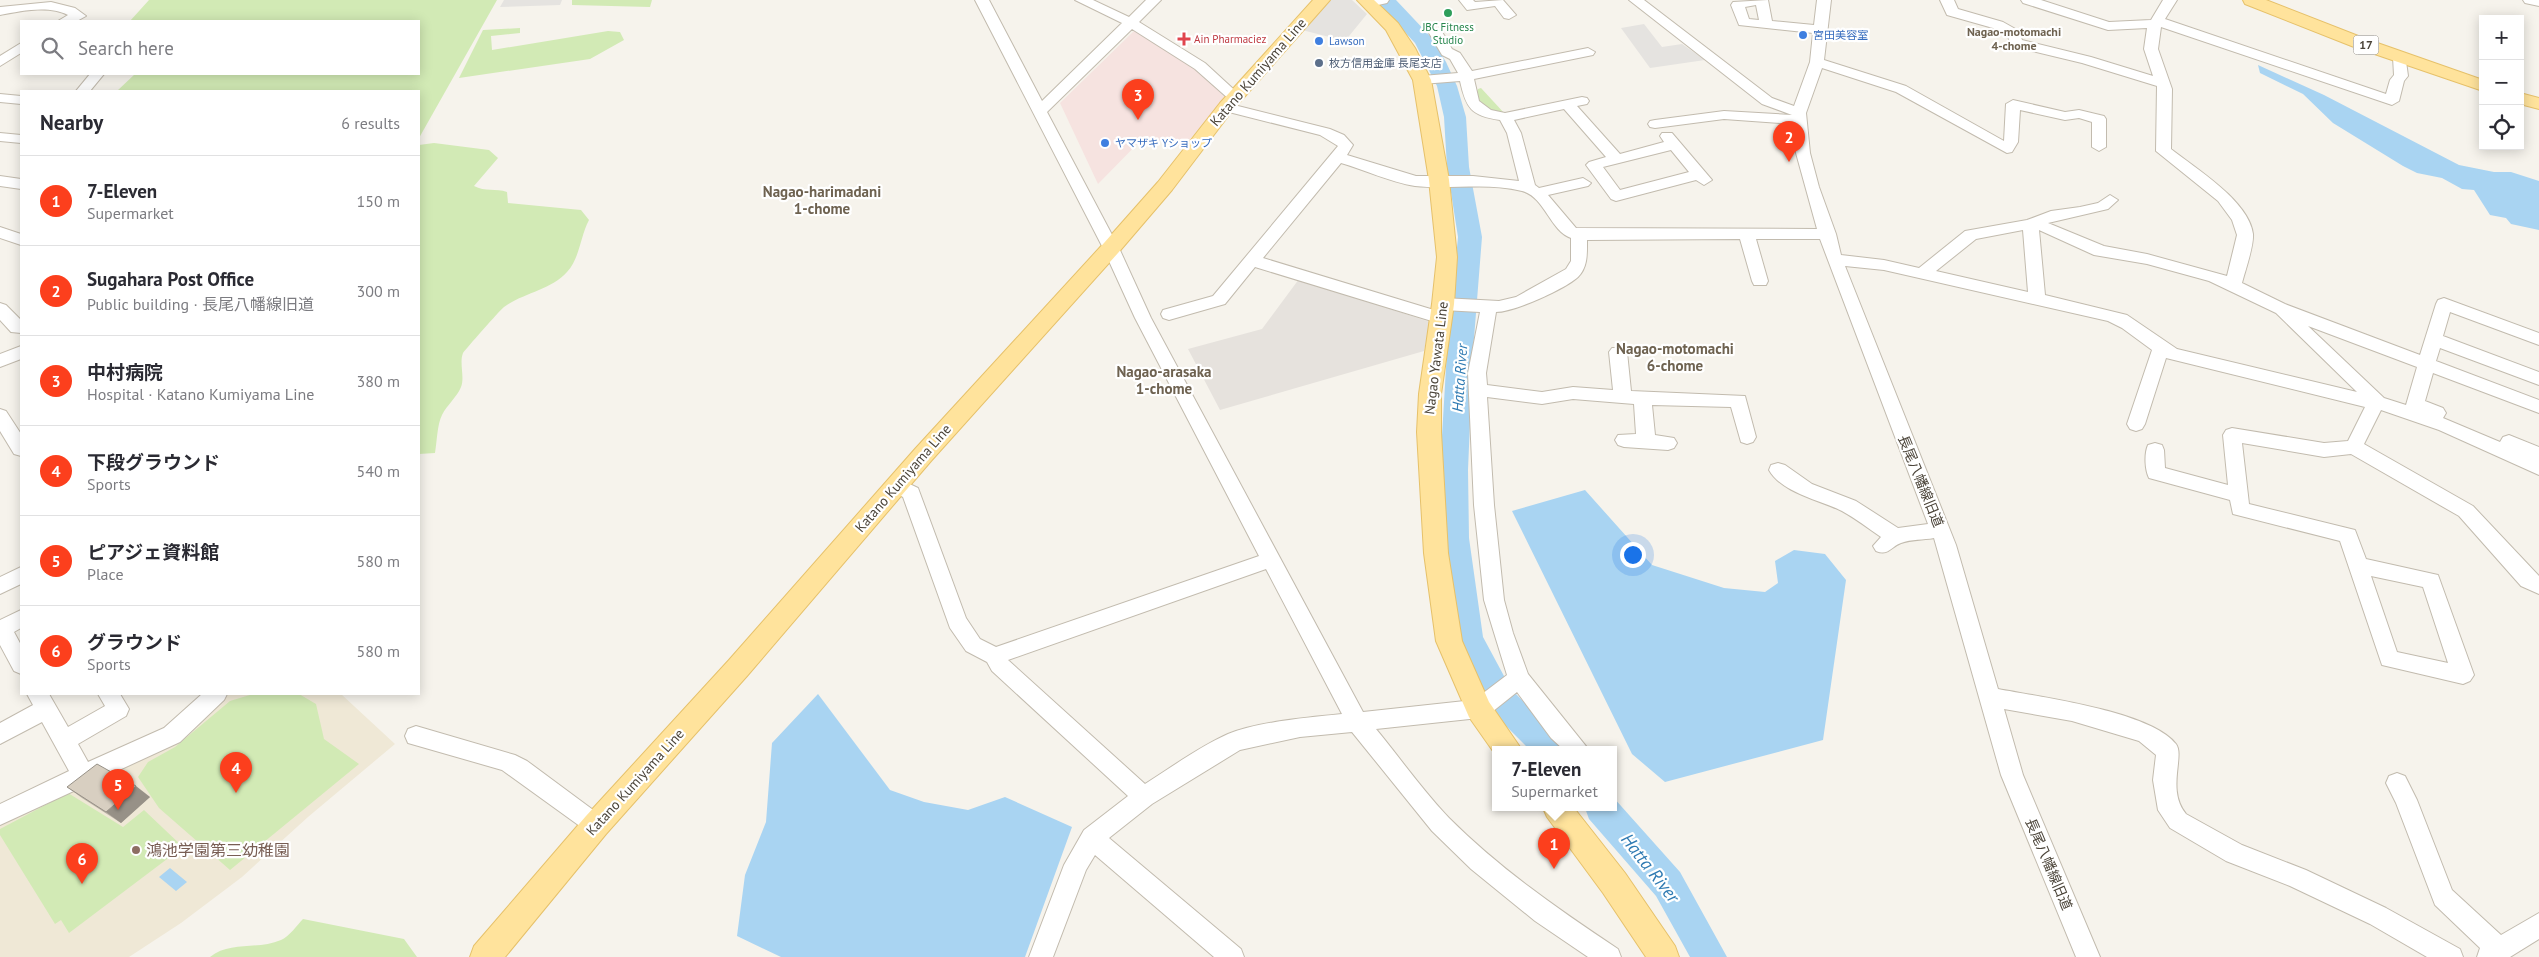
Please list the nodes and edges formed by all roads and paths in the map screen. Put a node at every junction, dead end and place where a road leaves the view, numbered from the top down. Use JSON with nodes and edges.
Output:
{"nodes":[{"id":1,"x":982,"y":0,"type":"edge"},
{"id":2,"x":1082,"y":0,"type":"edge"},
{"id":3,"x":1154,"y":0,"type":"edge"},
{"id":4,"x":1322,"y":0,"type":"edge"},
{"id":5,"x":1466,"y":0,"type":"edge"},
{"id":6,"x":1636,"y":0,"type":"edge"},
{"id":7,"x":1824,"y":0,"type":"edge"},
{"id":8,"x":1946,"y":0,"type":"edge"},
{"id":9,"x":2028,"y":0,"type":"edge"},
{"id":10,"x":2170,"y":0,"type":"edge"},
{"id":11,"x":2252,"y":0,"type":"edge"},
{"id":12,"x":1373,"y":1,"type":"edge"},
{"id":13,"x":1496,"y":1,"type":"edge"},
{"id":14,"x":2268,"y":3,"type":"edge"},
{"id":15,"x":2,"y":12,"type":"edge"},
{"id":16,"x":1509,"y":15,"type":"dead end"},
{"id":17,"x":82,"y":19,"type":"edge"},
{"id":18,"x":2156,"y":22,"type":"junction"},
{"id":19,"x":1132,"y":23,"type":"junction"},
{"id":20,"x":1766,"y":23,"type":"dead end"},
{"id":21,"x":1821,"y":30,"type":"junction"},
{"id":22,"x":1436,"y":33,"type":"dead end"},
{"id":23,"x":20,"y":48,"type":"edge"},
{"id":24,"x":1588,"y":52,"type":"dead end"},
{"id":25,"x":2400,"y":57,"type":"junction"},
{"id":26,"x":0,"y":62,"type":"edge"},
{"id":27,"x":1817,"y":62,"type":"junction"},
{"id":28,"x":20,"y":64,"type":"edge"},
{"id":29,"x":96,"y":75,"type":"edge"},
{"id":30,"x":1468,"y":76,"type":"junction"},
{"id":31,"x":1422,"y":80,"type":"junction"},
{"id":32,"x":2162,"y":82,"type":"junction"},
{"id":33,"x":2479,"y":85,"type":"edge"},
{"id":34,"x":84,"y":90,"type":"edge"},
{"id":35,"x":0,"y":98,"type":"edge"},
{"id":36,"x":2524,"y":99,"type":"edge"},
{"id":37,"x":20,"y":100,"type":"edge"},
{"id":38,"x":1230,"y":102,"type":"junction"},
{"id":39,"x":2539,"y":104,"type":"edge"},
{"id":40,"x":1039,"y":112,"type":"junction"},
{"id":41,"x":1799,"y":116,"type":"junction"},
{"id":42,"x":1505,"y":117,"type":"junction"},
{"id":43,"x":0,"y":137,"type":"edge"},
{"id":44,"x":20,"y":139,"type":"edge"},
{"id":45,"x":1675,"y":144,"type":"junction"},
{"id":46,"x":2099,"y":147,"type":"dead end"},
{"id":47,"x":1338,"y":157,"type":"junction"},
{"id":48,"x":1616,"y":160,"type":"junction"},
{"id":49,"x":1444,"y":180,"type":"junction"},
{"id":50,"x":12,"y":182,"type":"edge"},
{"id":51,"x":1583,"y":183,"type":"dead end"},
{"id":52,"x":1533,"y":190,"type":"junction"},
{"id":53,"x":0,"y":192,"type":"edge"},
{"id":54,"x":2110,"y":200,"type":"dead end"},
{"id":55,"x":2032,"y":223,"type":"junction"},
{"id":56,"x":0,"y":232,"type":"edge"},
{"id":57,"x":1828,"y":234,"type":"junction"},
{"id":58,"x":1579,"y":235,"type":"junction"},
{"id":59,"x":1747,"y":235,"type":"junction"},
{"id":60,"x":20,"y":240,"type":"edge"},
{"id":61,"x":1111,"y":248,"type":"junction"},
{"id":62,"x":1834,"y":259,"type":"junction"},
{"id":63,"x":1252,"y":260,"type":"junction"},
{"id":64,"x":1923,"y":274,"type":"junction"},
{"id":65,"x":1760,"y":282,"type":"dead end"},
{"id":66,"x":2233,"y":287,"type":"junction"},
{"id":67,"x":2037,"y":299,"type":"junction"},
{"id":68,"x":1486,"y":307,"type":"junction"},
{"id":69,"x":2279,"y":308,"type":"junction"},
{"id":70,"x":0,"y":309,"type":"edge"},
{"id":71,"x":1446,"y":309,"type":"junction"},
{"id":72,"x":1169,"y":314,"type":"dead end"},
{"id":73,"x":20,"y":326,"type":"edge"},
{"id":74,"x":2539,"y":339,"type":"edge"},
{"id":75,"x":2433,"y":340,"type":"junction"},
{"id":76,"x":2161,"y":348,"type":"junction"},
{"id":77,"x":20,"y":352,"type":"edge"},
{"id":78,"x":1618,"y":352,"type":"dead end"},
{"id":79,"x":0,"y":361,"type":"edge"},
{"id":80,"x":2426,"y":362,"type":"junction"},
{"id":81,"x":2539,"y":379,"type":"edge"},
{"id":82,"x":1478,"y":390,"type":"junction"},
{"id":83,"x":1623,"y":397,"type":"junction"},
{"id":84,"x":1643,"y":398,"type":"junction"},
{"id":85,"x":2377,"y":401,"type":"junction"},
{"id":86,"x":2539,"y":407,"type":"edge"},
{"id":87,"x":0,"y":416,"type":"edge"},
{"id":88,"x":2136,"y":424,"type":"dead end"},
{"id":89,"x":1747,"y":437,"type":"dead end"},
{"id":90,"x":1624,"y":440,"type":"dead end"},
{"id":91,"x":1646,"y":441,"type":"junction"},
{"id":92,"x":1668,"y":443,"type":"dead end"},
{"id":93,"x":20,"y":447,"type":"edge"},
{"id":94,"x":2354,"y":447,"type":"junction"},
{"id":95,"x":2155,"y":450,"type":"dead end"},
{"id":96,"x":2539,"y":454,"type":"edge"},
{"id":97,"x":2539,"y":468,"type":"edge"},
{"id":98,"x":1778,"y":470,"type":"dead end"},
{"id":99,"x":897,"y":485,"type":"junction"},
{"id":100,"x":2238,"y":495,"type":"junction"},
{"id":101,"x":1940,"y":530,"type":"junction"},
{"id":102,"x":1273,"y":559,"type":"junction"},
{"id":103,"x":2358,"y":565,"type":"junction"},
{"id":104,"x":20,"y":576,"type":"edge"},
{"id":105,"x":0,"y":586,"type":"edge"},
{"id":106,"x":2539,"y":586,"type":"edge"},
{"id":107,"x":20,"y":619,"type":"edge"},
{"id":108,"x":1,"y":629,"type":"edge"},
{"id":109,"x":996,"y":656,"type":"junction"},
{"id":110,"x":20,"y":662,"type":"edge"},
{"id":111,"x":1519,"y":678,"type":"junction"},
{"id":112,"x":110,"y":695,"type":"edge"},
{"id":113,"x":215,"y":695,"type":"edge"},
{"id":114,"x":1989,"y":697,"type":"junction"},
{"id":115,"x":42,"y":701,"type":"edge"},
{"id":116,"x":1486,"y":704,"type":"junction"},
{"id":117,"x":1358,"y":722,"type":"junction"},
{"id":118,"x":0,"y":734,"type":"edge"},
{"id":119,"x":416,"y":736,"type":"dead end"},
{"id":120,"x":64,"y":741,"type":"junction"},
{"id":121,"x":1506,"y":746,"type":"edge"},
{"id":122,"x":1574,"y":746,"type":"edge"},
{"id":123,"x":83,"y":775,"type":"junction"},
{"id":124,"x":2397,"y":783,"type":"dead end"},
{"id":125,"x":1144,"y":797,"type":"junction"},
{"id":126,"x":1559,"y":811,"type":"edge"},
{"id":127,"x":0,"y":815,"type":"edge"},
{"id":128,"x":596,"y":825,"type":"junction"},
{"id":129,"x":1092,"y":838,"type":"junction"},
{"id":130,"x":2539,"y":925,"type":"edge"},
{"id":131,"x":2493,"y":953,"type":"edge"},
{"id":132,"x":1602,"y":955,"type":"edge"},
{"id":133,"x":485,"y":957,"type":"edge"},
{"id":134,"x":1040,"y":957,"type":"edge"},
{"id":135,"x":1232,"y":957,"type":"edge"},
{"id":136,"x":1664,"y":957,"type":"edge"},
{"id":137,"x":2088,"y":957,"type":"edge"},
{"id":138,"x":2451,"y":957,"type":"edge"}],
"edges":[{"from":1,"to":40,"type":"street"},
{"from":2,"to":19,"type":"street"},
{"from":3,"to":19,"type":"street"},
{"from":4,"to":38,"type":"main road","name":"Katano Kumiyama Line"},
{"from":5,"to":13,"type":"street"},
{"from":6,"to":41,"type":"street"},
{"from":7,"to":21,"type":"street"},
{"from":8,"to":32,"type":"street"},
{"from":9,"to":18,"type":"street"},
{"from":10,"to":18,"type":"street"},
{"from":11,"to":14,"type":"main road","number":"17"},
{"from":12,"to":31,"type":"main road","name":"Nagao Yawata Line"},
{"from":13,"to":16,"type":"street"},
{"from":14,"to":25,"type":"main road","number":"17"},
{"from":15,"to":17,"type":"street"},
{"from":18,"to":25,"type":"street"},
{"from":18,"to":32,"type":"street"},
{"from":19,"to":38,"type":"street"},
{"from":19,"to":40,"type":"street"},
{"from":20,"to":21,"type":"street"},
{"from":21,"to":27,"type":"street"},
{"from":22,"to":30,"type":"street"},
{"from":23,"to":26,"type":"street"},
{"from":24,"to":30,"type":"street"},
{"from":25,"to":33,"type":"main road","number":"17"},
{"from":26,"to":28,"type":"street"},
{"from":27,"to":41,"type":"street"},
{"from":27,"to":46,"type":"street"},
{"from":29,"to":34,"type":"street"},
{"from":30,"to":31,"type":"street"},
{"from":30,"to":42,"type":"street"},
{"from":31,"to":49,"type":"main road","name":"Nagao Yawata Line"},
{"from":32,"to":66,"type":"street"},
{"from":35,"to":37,"type":"street"},
{"from":36,"to":39,"type":"main road"},
{"from":38,"to":47,"type":"street"},
{"from":38,"to":61,"type":"main road","name":"Katano Kumiyama Line"},
{"from":40,"to":61,"type":"street"},
{"from":41,"to":45,"type":"street"},
{"from":41,"to":57,"type":"street","name":"長尾八幡線旧道"},
{"from":42,"to":48,"type":"street"},
{"from":42,"to":52,"type":"street"},
{"from":43,"to":44,"type":"street"},
{"from":45,"to":48,"type":"street"},
{"from":45,"to":48,"type":"street"},
{"from":47,"to":49,"type":"street"},
{"from":47,"to":63,"type":"street"},
{"from":49,"to":52,"type":"street"},
{"from":49,"to":71,"type":"main road","name":"Nagao Yawata Line"},
{"from":50,"to":53,"type":"street"},
{"from":51,"to":52,"type":"street"},
{"from":52,"to":58,"type":"street"},
{"from":54,"to":55,"type":"street"},
{"from":55,"to":64,"type":"street"},
{"from":55,"to":66,"type":"street"},
{"from":55,"to":67,"type":"street"},
{"from":56,"to":60,"type":"street"},
{"from":57,"to":59,"type":"street"},
{"from":57,"to":62,"type":"street","name":"長尾八幡線旧道"},
{"from":58,"to":59,"type":"street"},
{"from":58,"to":68,"type":"street"},
{"from":59,"to":65,"type":"street"},
{"from":61,"to":99,"type":"main road","name":"Katano Kumiyama Line"},
{"from":61,"to":102,"type":"street"},
{"from":62,"to":64,"type":"street"},
{"from":62,"to":101,"type":"street","name":"長尾八幡線旧道"},
{"from":63,"to":71,"type":"street"},
{"from":63,"to":72,"type":"street"},
{"from":64,"to":67,"type":"street"},
{"from":66,"to":69,"type":"street"},
{"from":67,"to":76,"type":"street"},
{"from":68,"to":71,"type":"street"},
{"from":68,"to":82,"type":"street"},
{"from":69,"to":80,"type":"street"},
{"from":69,"to":85,"type":"street"},
{"from":70,"to":73,"type":"street"},
{"from":71,"to":116,"type":"main road","name":"Nagao Yawata Line"},
{"from":74,"to":75,"type":"street"},
{"from":75,"to":80,"type":"street"},
{"from":75,"to":81,"type":"street"},
{"from":76,"to":85,"type":"street"},
{"from":76,"to":88,"type":"street"},
{"from":77,"to":79,"type":"street"},
{"from":78,"to":83,"type":"street"},
{"from":80,"to":86,"type":"street"},
{"from":80,"to":96,"type":"street"},
{"from":82,"to":83,"type":"street"},
{"from":82,"to":111,"type":"street"},
{"from":83,"to":84,"type":"street"},
{"from":84,"to":89,"type":"street"},
{"from":84,"to":91,"type":"street"},
{"from":85,"to":94,"type":"street"},
{"from":85,"to":97,"type":"street"},
{"from":87,"to":93,"type":"street"},
{"from":90,"to":91,"type":"street"},
{"from":91,"to":92,"type":"street"},
{"from":94,"to":100,"type":"street"},
{"from":94,"to":106,"type":"street"},
{"from":95,"to":100,"type":"street"},
{"from":98,"to":101,"type":"street"},
{"from":99,"to":109,"type":"street"},
{"from":99,"to":128,"type":"main road","name":"Katano Kumiyama Line"},
{"from":100,"to":103,"type":"street"},
{"from":101,"to":114,"type":"street","name":"長尾八幡線旧道"},
{"from":102,"to":109,"type":"street"},
{"from":102,"to":117,"type":"street"},
{"from":103,"to":103,"type":"street"},
{"from":104,"to":105,"type":"street"},
{"from":107,"to":108,"type":"street"},
{"from":108,"to":110,"type":"street"},
{"from":109,"to":125,"type":"street"},
{"from":111,"to":116,"type":"street"},
{"from":111,"to":122,"type":"street"},
{"from":112,"to":120,"type":"street"},
{"from":113,"to":123,"type":"street"},
{"from":114,"to":137,"type":"street","name":"長尾八幡線旧道"},
{"from":114,"to":138,"type":"street"},
{"from":115,"to":118,"type":"street"},
{"from":115,"to":120,"type":"street"},
{"from":116,"to":117,"type":"street"},
{"from":116,"to":121,"type":"main road","name":"Nagao Yawata Line"},
{"from":117,"to":125,"type":"street"},
{"from":117,"to":132,"type":"street"},
{"from":119,"to":128,"type":"street"},
{"from":120,"to":123,"type":"street"},
{"from":123,"to":127,"type":"street"},
{"from":124,"to":131,"type":"street"},
{"from":125,"to":129,"type":"street"},
{"from":126,"to":136,"type":"main road"},
{"from":128,"to":133,"type":"main road","name":"Katano Kumiyama Line"},
{"from":129,"to":134,"type":"street"},
{"from":129,"to":135,"type":"street"},
{"from":130,"to":131,"type":"street"}]}
